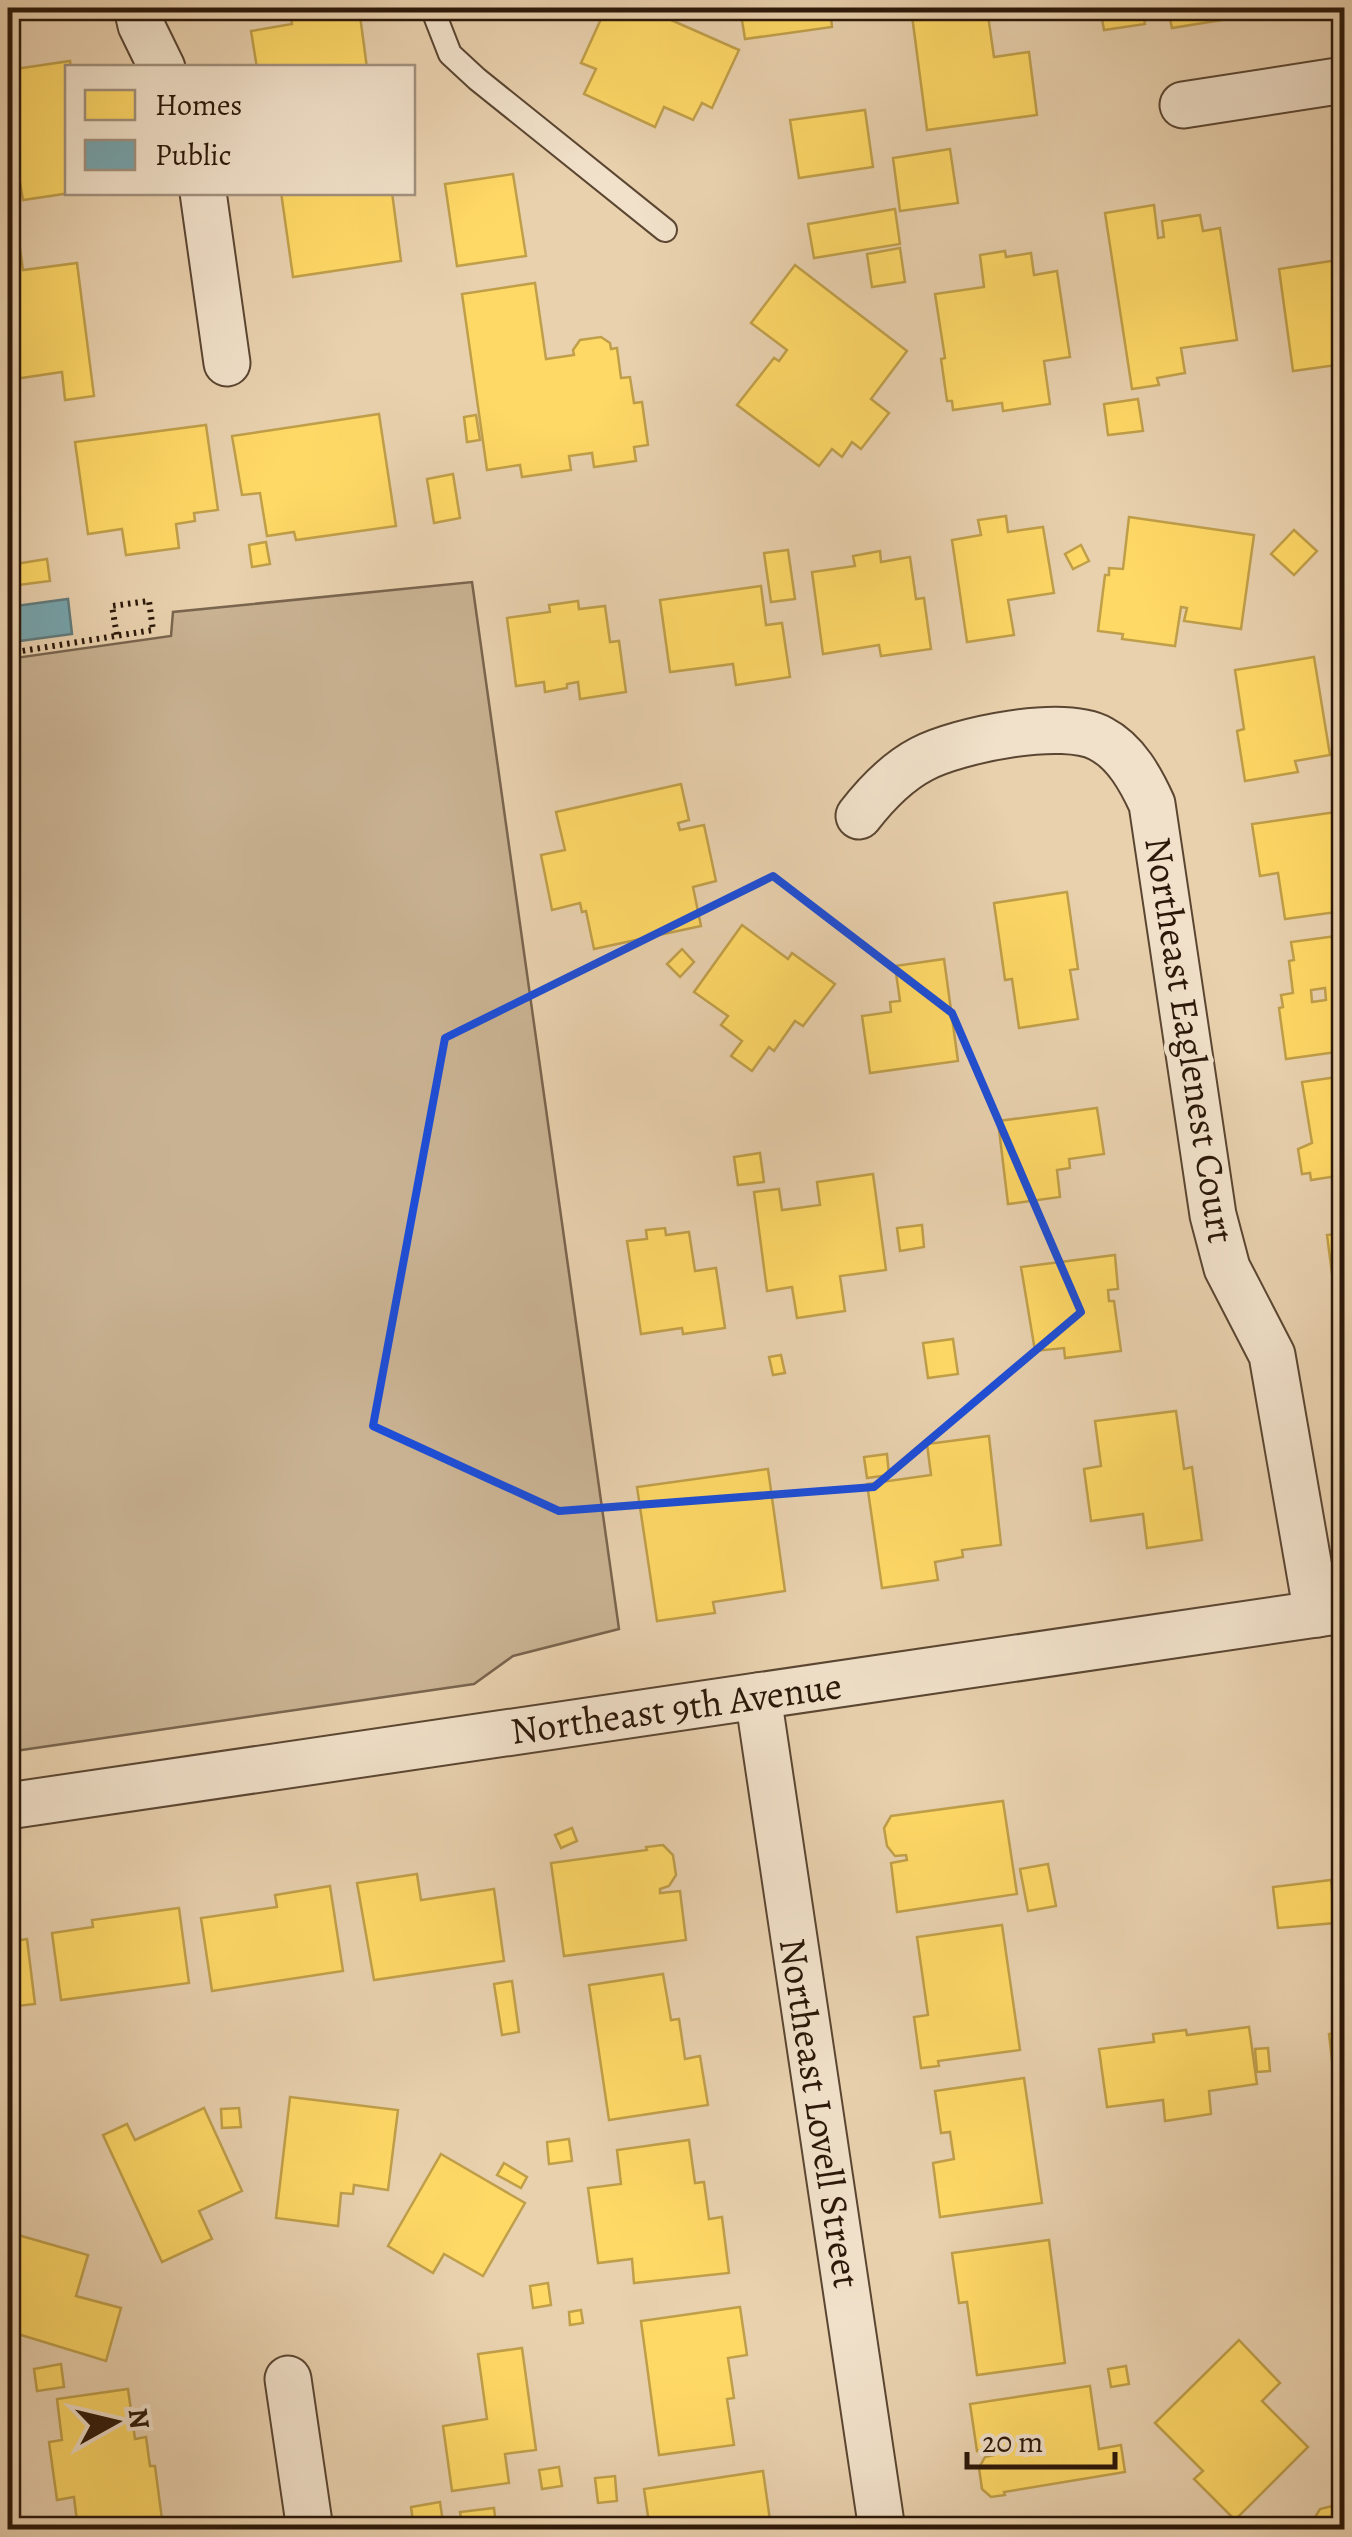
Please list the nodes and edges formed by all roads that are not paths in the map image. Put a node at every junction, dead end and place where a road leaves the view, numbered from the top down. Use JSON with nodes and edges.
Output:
{"nodes":[{"id":1,"x":137,"y":8,"type":"edge"},
{"id":2,"x":432,"y":8,"type":"edge"},
{"id":3,"x":160,"y":65,"type":"edge"},
{"id":4,"x":1344,"y":80,"type":"edge"},
{"id":5,"x":1183,"y":105,"type":"dead end"},
{"id":6,"x":203,"y":195,"type":"edge"},
{"id":7,"x":665,"y":230,"type":"dead end"},
{"id":8,"x":227,"y":363,"type":"dead end"},
{"id":9,"x":860,"y":816,"type":"dead end"},
{"id":10,"x":1331,"y":1612,"type":"edge"},
{"id":11,"x":758,"y":1696,"type":"junction"},
{"id":12,"x":8,"y":1806,"type":"edge"},
{"id":13,"x":288,"y":2378,"type":"dead end"},
{"id":14,"x":310,"y":2530,"type":"edge"},
{"id":15,"x":882,"y":2530,"type":"edge"}],
"edges":[{"from":1,"to":3,"type":"street"},
{"from":2,"to":7,"type":"lane"},
{"from":4,"to":5,"type":"street"},
{"from":6,"to":8,"type":"street"},
{"from":9,"to":10,"type":"street","name":"Northeast Eaglenest Court"},
{"from":10,"to":11,"type":"street","name":"Northeast 9th Avenue"},
{"from":11,"to":12,"type":"street","name":"Northeast 9th Avenue"},
{"from":11,"to":15,"type":"street","name":"Northeast Lovell Street"},
{"from":13,"to":14,"type":"street"}]}
